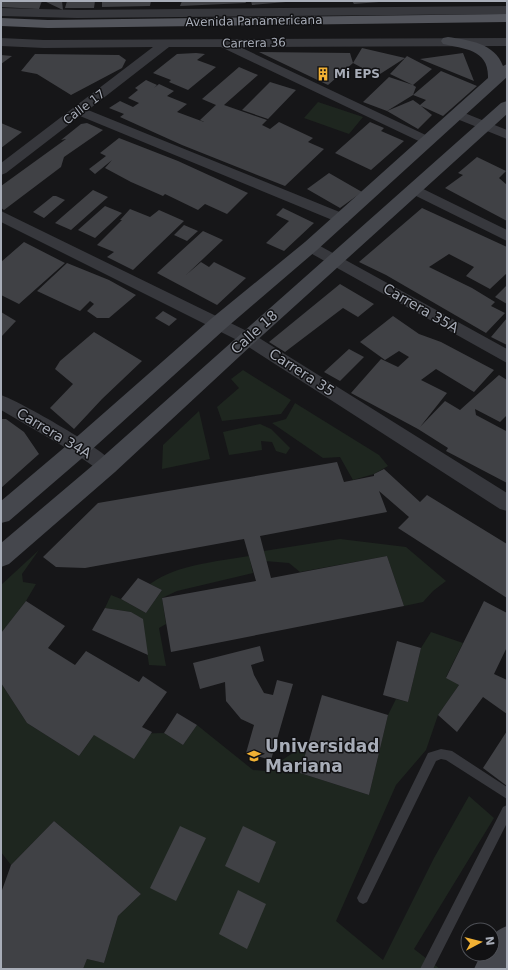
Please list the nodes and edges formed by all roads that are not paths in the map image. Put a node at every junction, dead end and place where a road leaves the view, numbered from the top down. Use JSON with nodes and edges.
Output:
{"nodes":[{"id":1,"x":434,"y":6,"type":"edge"},
{"id":2,"x":338,"y":7,"type":"edge"},
{"id":3,"x":507,"y":10,"type":"edge"},
{"id":4,"x":1,"y":12,"type":"edge"},
{"id":5,"x":507,"y":18,"type":"edge"},
{"id":6,"x":1,"y":22,"type":"edge"},
{"id":7,"x":507,"y":26,"type":"edge"},
{"id":8,"x":507,"y":31,"type":"edge"},
{"id":9,"x":485,"y":32,"type":"junction"},
{"id":10,"x":1,"y":33,"type":"edge"},
{"id":11,"x":448,"y":41,"type":"junction"},
{"id":12,"x":1,"y":42,"type":"edge"},
{"id":13,"x":507,"y":42,"type":"edge"},
{"id":14,"x":167,"y":43,"type":"junction"},
{"id":15,"x":221,"y":43,"type":"junction"},
{"id":16,"x":502,"y":74,"type":"edge"},
{"id":17,"x":507,"y":106,"type":"edge"},
{"id":18,"x":79,"y":111,"type":"junction"},
{"id":19,"x":457,"y":114,"type":"junction"},
{"id":20,"x":485,"y":126,"type":"junction"},
{"id":21,"x":507,"y":135,"type":"edge"},
{"id":22,"x":427,"y":141,"type":"junction"},
{"id":23,"x":1,"y":170,"type":"edge"},
{"id":24,"x":413,"y":189,"type":"junction"},
{"id":25,"x":1,"y":216,"type":"edge"},
{"id":26,"x":342,"y":219,"type":"junction"},
{"id":27,"x":507,"y":236,"type":"edge"},
{"id":28,"x":311,"y":246,"type":"junction"},
{"id":29,"x":336,"y":259,"type":"junction"},
{"id":30,"x":219,"y":324,"type":"junction"},
{"id":31,"x":247,"y":338,"type":"junction"},
{"id":32,"x":507,"y":357,"type":"edge"},
{"id":33,"x":1,"y":402,"type":"edge"},
{"id":34,"x":80,"y":447,"type":"junction"},
{"id":35,"x":107,"y":466,"type":"junction"},
{"id":36,"x":507,"y":503,"type":"edge"},
{"id":37,"x":1,"y":514,"type":"edge"},
{"id":38,"x":1,"y":558,"type":"edge"},
{"id":39,"x":507,"y":793,"type":"edge"},
{"id":40,"x":507,"y":811,"type":"edge"},
{"id":41,"x":362,"y":898,"type":"dead end"},
{"id":42,"x":507,"y":941,"type":"edge"},
{"id":43,"x":426,"y":969,"type":"edge"},
{"id":44,"x":488,"y":969,"type":"edge"}],
"edges":[{"from":1,"to":2,"type":"street"},
{"from":1,"to":3,"type":"street"},
{"from":2,"to":4,"type":"street"},
{"from":5,"to":6,"type":"main road","name":"Avenida Panamericana"},
{"from":7,"to":9,"type":"main road"},
{"from":8,"to":9,"type":"main road"},
{"from":9,"to":10,"type":"main road","name":"Avenida Panamericana"},
{"from":11,"to":13,"type":"street","name":"Carrera 36"},
{"from":11,"to":15,"type":"street","name":"Carrera 36"},
{"from":11,"to":16,"type":"main road"},
{"from":12,"to":14,"type":"street","name":"Carrera 36"},
{"from":14,"to":15,"type":"street","name":"Carrera 36"},
{"from":14,"to":18,"type":"street","name":"Calle 17"},
{"from":15,"to":22,"type":"street"},
{"from":16,"to":19,"type":"main road","name":"Calle 18"},
{"from":17,"to":20,"type":"main road","name":"Calle 18"},
{"from":18,"to":23,"type":"street","name":"Calle 17"},
{"from":18,"to":26,"type":"street"},
{"from":19,"to":20,"type":"street"},
{"from":19,"to":22,"type":"main road","name":"Calle 18"},
{"from":20,"to":21,"type":"street"},
{"from":20,"to":24,"type":"main road","name":"Calle 18"},
{"from":22,"to":26,"type":"main road","name":"Calle 18"},
{"from":24,"to":27,"type":"street"},
{"from":24,"to":29,"type":"main road","name":"Calle 18"},
{"from":25,"to":30,"type":"street","name":"Carrera 35"},
{"from":26,"to":28,"type":"main road","name":"Calle 18"},
{"from":28,"to":29,"type":"street","name":"Carrera 35A"},
{"from":28,"to":30,"type":"main road","name":"Calle 18"},
{"from":29,"to":31,"type":"main road","name":"Calle 18"},
{"from":29,"to":32,"type":"street","name":"Carrera 35A"},
{"from":30,"to":31,"type":"street","name":"Carrera 35"},
{"from":30,"to":34,"type":"main road","name":"Calle 18"},
{"from":31,"to":35,"type":"main road","name":"Calle 18"},
{"from":31,"to":36,"type":"street","name":"Carrera 35"},
{"from":33,"to":34,"type":"street","name":"Carrera 34A"},
{"from":34,"to":35,"type":"street","name":"Carrera 34A"},
{"from":34,"to":37,"type":"main road","name":"Calle 18"},
{"from":35,"to":38,"type":"main road","name":"Calle 18"},
{"from":39,"to":41,"type":"lane"},
{"from":40,"to":43,"type":"lane"},
{"from":42,"to":44,"type":"main road"}]}
